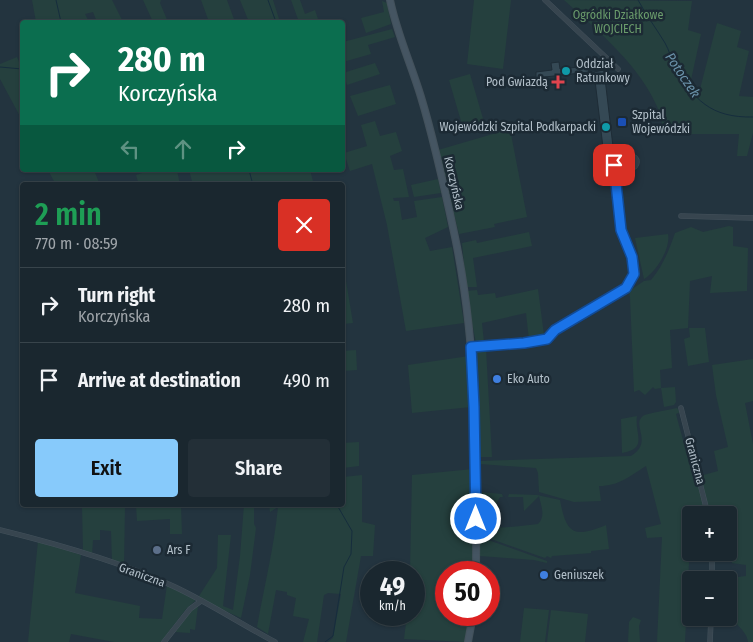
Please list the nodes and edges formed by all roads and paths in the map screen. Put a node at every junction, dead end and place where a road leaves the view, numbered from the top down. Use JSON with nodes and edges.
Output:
{"nodes":[{"id":1,"x":390,"y":0,"type":"edge"},
{"id":2,"x":545,"y":0,"type":"edge"},
{"id":3,"x":618,"y":69,"type":"dead end"},
{"id":4,"x":624,"y":162,"type":"dead end"},
{"id":5,"x":681,"y":216,"type":"dead end"},
{"id":6,"x":753,"y":218,"type":"edge"},
{"id":7,"x":471,"y":347,"type":"junction"},
{"id":8,"x":681,"y":408,"type":"dead end"},
{"id":9,"x":706,"y":506,"type":"edge"},
{"id":10,"x":0,"y":530,"type":"edge"},
{"id":11,"x":476,"y":561,"type":"edge"},
{"id":12,"x":200,"y":601,"type":"junction"},
{"id":13,"x":471,"y":626,"type":"edge"},
{"id":14,"x":711,"y":626,"type":"edge"},
{"id":15,"x":164,"y":642,"type":"edge"},
{"id":16,"x":275,"y":642,"type":"edge"},
{"id":17,"x":468,"y":642,"type":"edge"},
{"id":18,"x":710,"y":642,"type":"edge"}],
"edges":[{"from":1,"to":7,"type":"main road","name":"Korczyńska"},
{"from":2,"to":3,"type":"street"},
{"from":4,"to":7,"type":"street"},
{"from":5,"to":6,"type":"street"},
{"from":7,"to":11,"type":"main road","name":"Korczyńska"},
{"from":8,"to":9,"type":"street","name":"Graniczna"},
{"from":10,"to":12,"type":"street","name":"Graniczna"},
{"from":12,"to":15,"type":"street"},
{"from":12,"to":16,"type":"street","name":"Graniczna"},
{"from":13,"to":17,"type":"main road"},
{"from":14,"to":18,"type":"street"}]}
